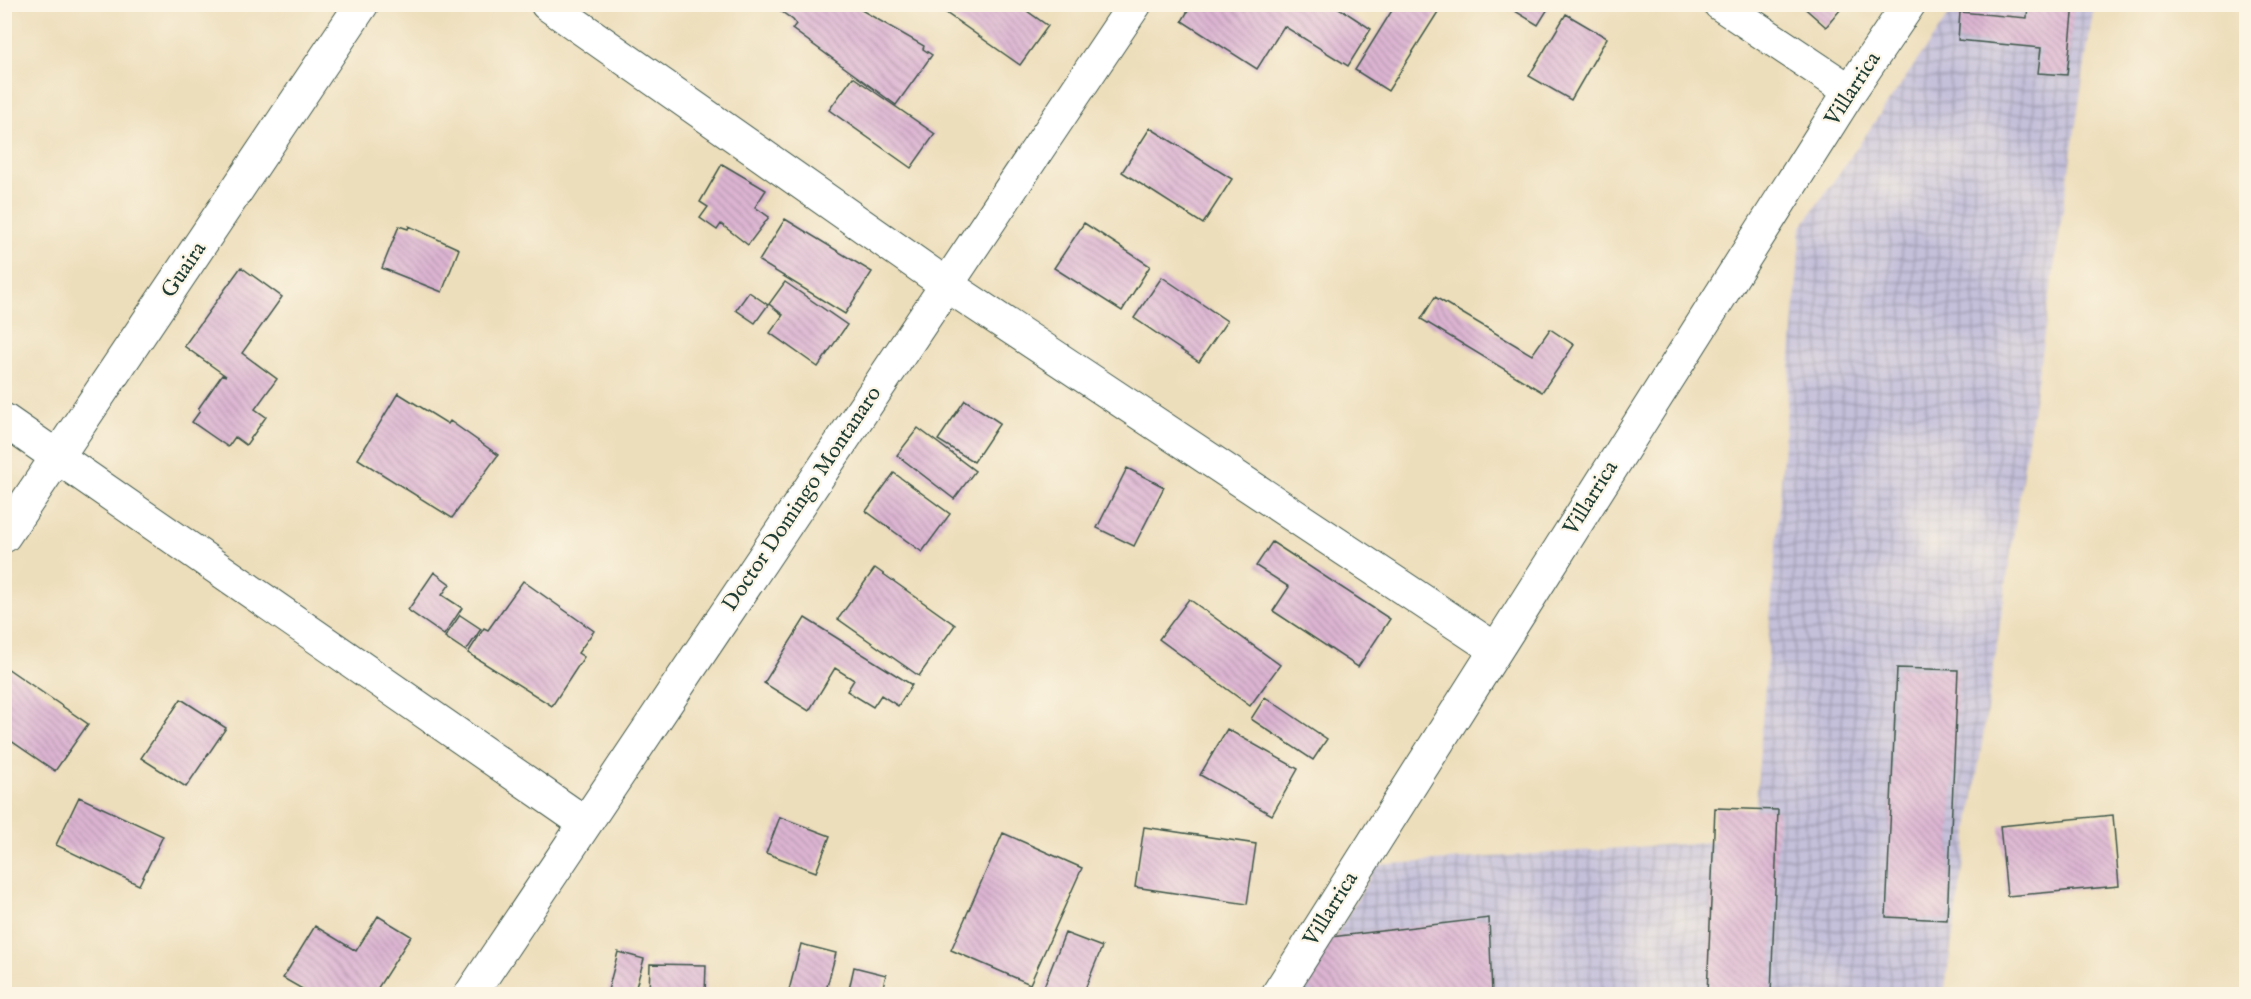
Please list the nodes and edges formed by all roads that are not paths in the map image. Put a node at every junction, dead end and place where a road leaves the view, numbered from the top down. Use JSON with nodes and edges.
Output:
{"nodes":[{"id":1,"x":362,"y":4,"type":"edge"},
{"id":2,"x":547,"y":4,"type":"edge"},
{"id":3,"x":1135,"y":4,"type":"edge"},
{"id":4,"x":1720,"y":4,"type":"edge"},
{"id":5,"x":1909,"y":4,"type":"edge"},
{"id":6,"x":1850,"y":91,"type":"junction"},
{"id":7,"x":947,"y":285,"type":"junction"},
{"id":8,"x":4,"y":420,"type":"edge"},
{"id":9,"x":57,"y":458,"type":"junction"},
{"id":10,"x":4,"y":536,"type":"edge"},
{"id":11,"x":1495,"y":649,"type":"junction"},
{"id":12,"x":585,"y":822,"type":"junction"},
{"id":13,"x":471,"y":994,"type":"edge"},
{"id":14,"x":1278,"y":994,"type":"edge"}],
"edges":[{"from":1,"to":9,"type":"street","name":"Guaira"},
{"from":2,"to":7,"type":"street"},
{"from":3,"to":7,"type":"street","name":"Doctor Domingo Montanaro"},
{"from":4,"to":6,"type":"street"},
{"from":5,"to":6,"type":"street","name":"Villarrica"},
{"from":6,"to":11,"type":"street","name":"Villarrica"},
{"from":7,"to":11,"type":"street"},
{"from":7,"to":12,"type":"street","name":"Doctor Domingo Montanaro"},
{"from":8,"to":9,"type":"street"},
{"from":9,"to":10,"type":"street","name":"Guaira"},
{"from":9,"to":12,"type":"street"},
{"from":11,"to":14,"type":"street","name":"Villarrica"},
{"from":12,"to":13,"type":"street","name":"Doctor Domingo Montanaro"}]}
